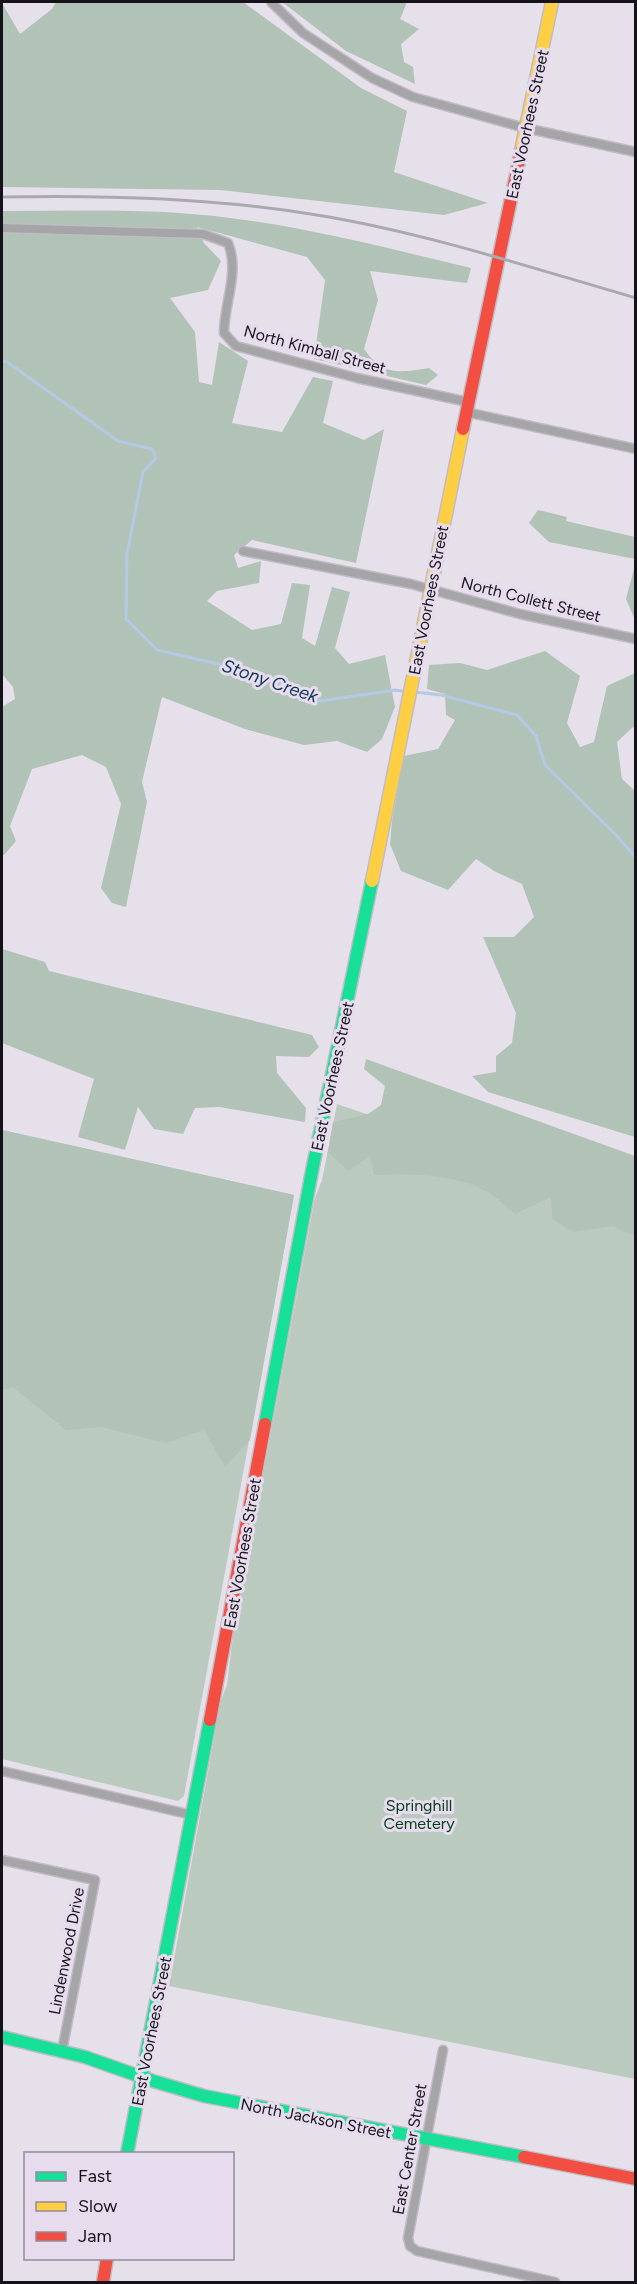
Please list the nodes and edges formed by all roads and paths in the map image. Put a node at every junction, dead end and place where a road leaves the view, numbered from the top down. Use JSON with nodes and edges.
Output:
{"nodes":[{"id":1,"x":271,"y":2,"type":"edge"},
{"id":2,"x":552,"y":2,"type":"edge"},
{"id":3,"x":525,"y":128,"type":"junction"},
{"id":4,"x":636,"y":152,"type":"edge"},
{"id":5,"x":2,"y":228,"type":"edge"},
{"id":6,"x":467,"y":407,"type":"junction"},
{"id":7,"x":636,"y":449,"type":"edge"},
{"id":8,"x":243,"y":551,"type":"dead end"},
{"id":9,"x":430,"y":589,"type":"junction"},
{"id":10,"x":636,"y":639,"type":"edge"},
{"id":11,"x":2,"y":1771,"type":"edge"},
{"id":12,"x":192,"y":1815,"type":"junction"},
{"id":13,"x":2,"y":1860,"type":"edge"},
{"id":14,"x":2,"y":2037,"type":"edge"},
{"id":15,"x":443,"y":2050,"type":"dead end"},
{"id":16,"x":62,"y":2051,"type":"junction"},
{"id":17,"x":142,"y":2077,"type":"junction"},
{"id":18,"x":425,"y":2139,"type":"junction"},
{"id":19,"x":127,"y":2152,"type":"edge"},
{"id":20,"x":636,"y":2179,"type":"edge"},
{"id":21,"x":107,"y":2260,"type":"edge"},
{"id":22,"x":103,"y":2283,"type":"edge"},
{"id":23,"x":555,"y":2283,"type":"edge"}],
"edges":[{"from":1,"to":3,"type":"street"},
{"from":2,"to":3,"type":"main road","name":"East Voorhees Street"},
{"from":3,"to":4,"type":"street"},
{"from":3,"to":6,"type":"main road","name":"East Voorhees Street"},
{"from":5,"to":6,"type":"street","name":"North Kimball Street"},
{"from":6,"to":7,"type":"street","name":"North Kimball Street"},
{"from":6,"to":9,"type":"main road","name":"East Voorhees Street"},
{"from":8,"to":9,"type":"street","name":"North Collett Street"},
{"from":9,"to":10,"type":"street","name":"North Collett Street"},
{"from":9,"to":12,"type":"main road","name":"East Voorhees Street"},
{"from":11,"to":12,"type":"street"},
{"from":12,"to":17,"type":"main road","name":"East Voorhees Street"},
{"from":13,"to":16,"type":"street","name":"Lindenwood Drive"},
{"from":14,"to":16,"type":"main road","name":"North Jackson Street"},
{"from":15,"to":18,"type":"street","name":"East Center Street"},
{"from":16,"to":17,"type":"main road","name":"North Jackson Street"},
{"from":17,"to":18,"type":"main road","name":"North Jackson Street"},
{"from":17,"to":19,"type":"main road","name":"East Voorhees Street"},
{"from":18,"to":20,"type":"main road","name":"North Jackson Street"},
{"from":18,"to":23,"type":"street","name":"East Center Street"},
{"from":21,"to":22,"type":"main road"}]}
